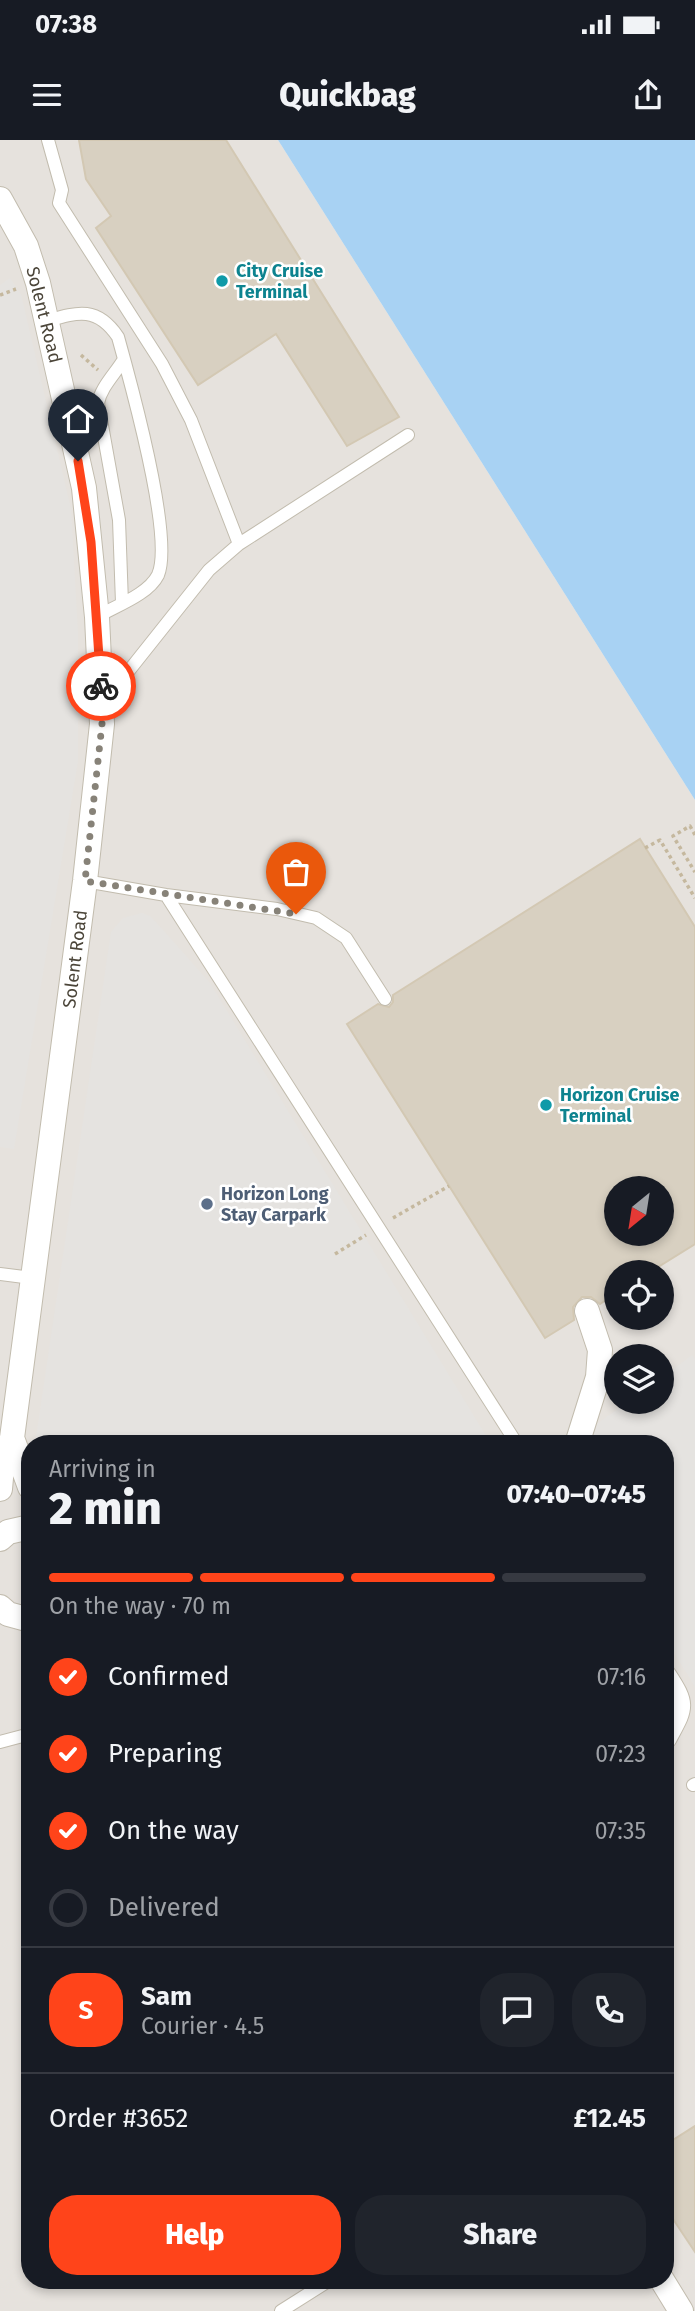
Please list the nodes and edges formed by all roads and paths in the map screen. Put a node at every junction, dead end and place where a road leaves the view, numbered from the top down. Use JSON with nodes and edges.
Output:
{"nodes":[{"id":1,"x":48,"y":140,"type":"edge"},
{"id":2,"x":0,"y":199,"type":"edge"},
{"id":3,"x":47,"y":321,"type":"junction"},
{"id":4,"x":124,"y":359,"type":"junction"},
{"id":5,"x":408,"y":435,"type":"dead end"},
{"id":6,"x":239,"y":544,"type":"junction"},
{"id":7,"x":122,"y":603,"type":"junction"},
{"id":8,"x":97,"y":617,"type":"junction"},
{"id":9,"x":101,"y":705,"type":"junction"},
{"id":10,"x":695,"y":835,"type":"edge"},
{"id":11,"x":645,"y":848,"type":"dead end"},
{"id":12,"x":695,"y":872,"type":"edge"},
{"id":13,"x":85,"y":881,"type":"junction"},
{"id":14,"x":166,"y":895,"type":"junction"},
{"id":15,"x":695,"y":898,"type":"edge"},
{"id":16,"x":385,"y":999,"type":"dead end"},
{"id":17,"x":0,"y":1274,"type":"edge"},
{"id":18,"x":32,"y":1278,"type":"junction"},
{"id":19,"x":587,"y":1311,"type":"dead end"},
{"id":20,"x":604,"y":1398,"type":"edge"},
{"id":21,"x":589,"y":1409,"type":"junction"},
{"id":22,"x":511,"y":1435,"type":"edge"},
{"id":23,"x":581,"y":1435,"type":"edge"},
{"id":24,"x":12,"y":1438,"type":"junction"},
{"id":25,"x":21,"y":1462,"type":"edge"},
{"id":26,"x":0,"y":1489,"type":"edge"},
{"id":27,"x":21,"y":1529,"type":"edge"},
{"id":28,"x":0,"y":1539,"type":"edge"},
{"id":29,"x":674,"y":1690,"type":"edge"},
{"id":30,"x":674,"y":1720,"type":"edge"},
{"id":31,"x":21,"y":1736,"type":"edge"},
{"id":32,"x":0,"y":1742,"type":"edge"},
{"id":33,"x":316,"y":2289,"type":"edge"},
{"id":34,"x":668,"y":2289,"type":"edge"},
{"id":35,"x":281,"y":2311,"type":"edge"},
{"id":36,"x":681,"y":2311,"type":"edge"}],
"edges":[{"from":1,"to":6,"type":"lane"},
{"from":2,"to":3,"type":"street","name":"Solent Road"},
{"from":3,"to":4,"type":"lane"},
{"from":3,"to":8,"type":"street","name":"Solent Road"},
{"from":4,"to":7,"type":"lane"},
{"from":4,"to":7,"type":"lane"},
{"from":5,"to":6,"type":"lane"},
{"from":6,"to":9,"type":"lane"},
{"from":7,"to":8,"type":"lane"},
{"from":8,"to":9,"type":"street","name":"Solent Road"},
{"from":9,"to":13,"type":"street","name":"Solent Road"},
{"from":10,"to":12,"type":"path"},
{"from":11,"to":15,"type":"path"},
{"from":13,"to":14,"type":"lane"},
{"from":13,"to":18,"type":"street","name":"Solent Road"},
{"from":14,"to":16,"type":"lane"},
{"from":14,"to":22,"type":"lane"},
{"from":17,"to":18,"type":"lane"},
{"from":18,"to":24,"type":"street","name":"Solent Road"},
{"from":19,"to":21,"type":"street"},
{"from":20,"to":21,"type":"street"},
{"from":21,"to":23,"type":"street"},
{"from":24,"to":25,"type":"street","name":"Solent Road"},
{"from":24,"to":26,"type":"street","name":"Solent Road"},
{"from":27,"to":28,"type":"street"},
{"from":29,"to":30,"type":"street"},
{"from":31,"to":32,"type":"lane"},
{"from":33,"to":35,"type":"lane"},
{"from":34,"to":36,"type":"street"}]}
